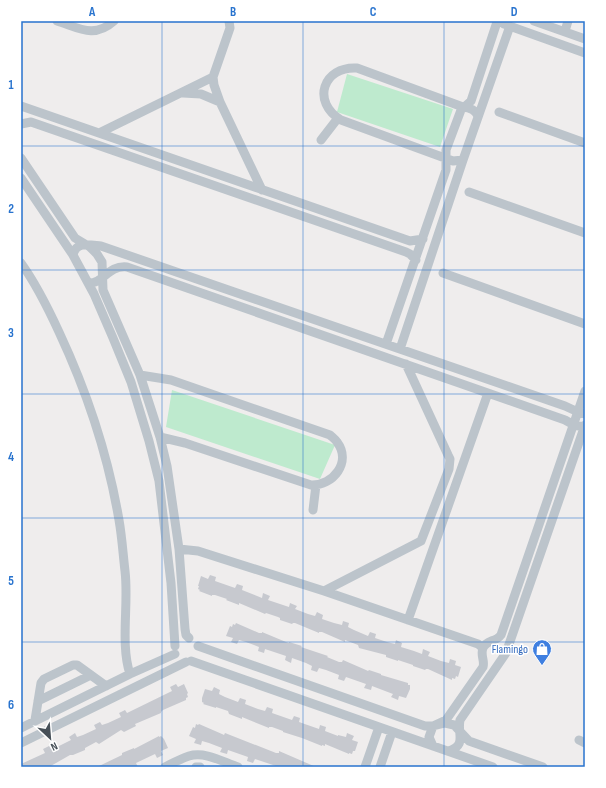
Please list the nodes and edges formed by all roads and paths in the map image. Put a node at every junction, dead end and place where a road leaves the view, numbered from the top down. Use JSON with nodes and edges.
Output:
{"nodes":[{"id":1,"x":57,"y":21,"type":"edge"},
{"id":2,"x":114,"y":21,"type":"edge"},
{"id":3,"x":496,"y":21,"type":"edge"},
{"id":4,"x":534,"y":21,"type":"edge"},
{"id":5,"x":568,"y":21,"type":"edge"},
{"id":6,"x":231,"y":23,"type":"edge"},
{"id":7,"x":554,"y":24,"type":"edge"},
{"id":8,"x":510,"y":26,"type":"junction"},
{"id":9,"x":565,"y":32,"type":"junction"},
{"id":10,"x":585,"y":39,"type":"edge"},
{"id":11,"x":585,"y":53,"type":"edge"},
{"id":12,"x":213,"y":77,"type":"junction"},
{"id":13,"x":181,"y":93,"type":"junction"},
{"id":14,"x":220,"y":102,"type":"junction"},
{"id":15,"x":21,"y":106,"type":"edge"},
{"id":16,"x":463,"y":107,"type":"junction"},
{"id":17,"x":499,"y":112,"type":"dead end"},
{"id":18,"x":478,"y":116,"type":"junction"},
{"id":19,"x":338,"y":118,"type":"junction"},
{"id":20,"x":21,"y":124,"type":"edge"},
{"id":21,"x":99,"y":133,"type":"junction"},
{"id":22,"x":321,"y":140,"type":"dead end"},
{"id":23,"x":585,"y":143,"type":"edge"},
{"id":24,"x":445,"y":157,"type":"junction"},
{"id":25,"x":21,"y":158,"type":"edge"},
{"id":26,"x":463,"y":160,"type":"junction"},
{"id":27,"x":181,"y":162,"type":"junction"},
{"id":28,"x":176,"y":173,"type":"junction"},
{"id":29,"x":21,"y":178,"type":"edge"},
{"id":30,"x":262,"y":190,"type":"junction"},
{"id":31,"x":469,"y":192,"type":"dead end"},
{"id":32,"x":585,"y":233,"type":"edge"},
{"id":33,"x":423,"y":239,"type":"junction"},
{"id":34,"x":86,"y":244,"type":"junction"},
{"id":35,"x":73,"y":255,"type":"junction"},
{"id":36,"x":416,"y":260,"type":"junction"},
{"id":37,"x":21,"y":263,"type":"edge"},
{"id":38,"x":443,"y":273,"type":"dead end"},
{"id":39,"x":103,"y":276,"type":"junction"},
{"id":40,"x":88,"y":283,"type":"junction"},
{"id":41,"x":585,"y":324,"type":"edge"},
{"id":42,"x":386,"y":344,"type":"junction"},
{"id":43,"x":400,"y":349,"type":"junction"},
{"id":44,"x":428,"y":359,"type":"junction"},
{"id":45,"x":406,"y":364,"type":"junction"},
{"id":46,"x":424,"y":370,"type":"junction"},
{"id":47,"x":140,"y":375,"type":"junction"},
{"id":48,"x":585,"y":391,"type":"edge"},
{"id":49,"x":488,"y":393,"type":"junction"},
{"id":50,"x":581,"y":413,"type":"edge"},
{"id":51,"x":574,"y":425,"type":"junction"},
{"id":52,"x":585,"y":426,"type":"edge"},
{"id":53,"x":160,"y":437,"type":"junction"},
{"id":54,"x":316,"y":486,"type":"junction"},
{"id":55,"x":312,"y":510,"type":"dead end"},
{"id":56,"x":179,"y":549,"type":"junction"},
{"id":57,"x":324,"y":590,"type":"junction"},
{"id":58,"x":408,"y":620,"type":"junction"},
{"id":59,"x":189,"y":638,"type":"junction"},
{"id":60,"x":496,"y":640,"type":"junction"},
{"id":61,"x":198,"y":646,"type":"junction"},
{"id":62,"x":508,"y":647,"type":"junction"},
{"id":63,"x":483,"y":648,"type":"junction"},
{"id":64,"x":175,"y":650,"type":"junction"},
{"id":65,"x":484,"y":659,"type":"junction"},
{"id":66,"x":189,"y":662,"type":"junction"},
{"id":67,"x":500,"y":663,"type":"junction"},
{"id":68,"x":130,"y":674,"type":"junction"},
{"id":69,"x":91,"y":675,"type":"junction"},
{"id":70,"x":106,"y":686,"type":"junction"},
{"id":71,"x":38,"y":701,"type":"junction"},
{"id":72,"x":35,"y":720,"type":"junction"},
{"id":73,"x":433,"y":726,"type":"junction"},
{"id":74,"x":379,"y":727,"type":"junction"},
{"id":75,"x":21,"y":728,"type":"edge"},
{"id":76,"x":459,"y":731,"type":"junction"},
{"id":77,"x":392,"y":732,"type":"junction"},
{"id":78,"x":21,"y":743,"type":"edge"},
{"id":79,"x":433,"y":746,"type":"junction"},
{"id":80,"x":449,"y":751,"type":"junction"},
{"id":81,"x":165,"y":767,"type":"edge"},
{"id":82,"x":196,"y":767,"type":"edge"},
{"id":83,"x":200,"y":767,"type":"edge"},
{"id":84,"x":238,"y":767,"type":"edge"},
{"id":85,"x":365,"y":767,"type":"edge"},
{"id":86,"x":380,"y":767,"type":"edge"},
{"id":87,"x":493,"y":767,"type":"edge"},
{"id":88,"x":543,"y":767,"type":"edge"}],
"edges":[{"from":1,"to":2,"type":"street"},
{"from":3,"to":8,"type":"street"},
{"from":3,"to":16,"type":"street"},
{"from":4,"to":7,"type":"street"},
{"from":5,"to":9,"type":"street"},
{"from":6,"to":12,"type":"street"},
{"from":7,"to":9,"type":"street"},
{"from":8,"to":11,"type":"street"},
{"from":8,"to":18,"type":"street"},
{"from":9,"to":10,"type":"street"},
{"from":12,"to":13,"type":"street"},
{"from":12,"to":14,"type":"street"},
{"from":13,"to":14,"type":"street"},
{"from":13,"to":21,"type":"street"},
{"from":14,"to":30,"type":"street"},
{"from":15,"to":21,"type":"street"},
{"from":16,"to":18,"type":"street"},
{"from":16,"to":19,"type":"street"},
{"from":16,"to":24,"type":"street"},
{"from":17,"to":23,"type":"street"},
{"from":18,"to":26,"type":"street"},
{"from":19,"to":22,"type":"street"},
{"from":19,"to":24,"type":"street"},
{"from":20,"to":28,"type":"street"},
{"from":21,"to":27,"type":"street"},
{"from":24,"to":26,"type":"street"},
{"from":24,"to":33,"type":"street"},
{"from":25,"to":34,"type":"street"},
{"from":26,"to":43,"type":"street"},
{"from":27,"to":28,"type":"street"},
{"from":27,"to":30,"type":"street"},
{"from":28,"to":36,"type":"street"},
{"from":29,"to":35,"type":"street"},
{"from":30,"to":33,"type":"street"},
{"from":31,"to":32,"type":"street"},
{"from":33,"to":36,"type":"street"},
{"from":34,"to":35,"type":"street"},
{"from":34,"to":39,"type":"street"},
{"from":34,"to":42,"type":"street"},
{"from":35,"to":40,"type":"street"},
{"from":36,"to":42,"type":"street"},
{"from":37,"to":68,"type":"street"},
{"from":38,"to":41,"type":"street"},
{"from":39,"to":40,"type":"street"},
{"from":39,"to":45,"type":"street"},
{"from":39,"to":47,"type":"street"},
{"from":40,"to":64,"type":"street"},
{"from":42,"to":43,"type":"street"},
{"from":43,"to":44,"type":"street"},
{"from":44,"to":46,"type":"street"},
{"from":44,"to":50,"type":"street"},
{"from":45,"to":46,"type":"street"},
{"from":45,"to":57,"type":"street"},
{"from":46,"to":49,"type":"street"},
{"from":47,"to":53,"type":"street"},
{"from":47,"to":54,"type":"street"},
{"from":48,"to":50,"type":"street"},
{"from":49,"to":51,"type":"street"},
{"from":49,"to":58,"type":"street"},
{"from":50,"to":51,"type":"street"},
{"from":51,"to":52,"type":"street"},
{"from":51,"to":60,"type":"street"},
{"from":52,"to":62,"type":"street"},
{"from":53,"to":54,"type":"street"},
{"from":53,"to":56,"type":"street"},
{"from":54,"to":55,"type":"street"},
{"from":56,"to":57,"type":"street"},
{"from":56,"to":59,"type":"street"},
{"from":57,"to":58,"type":"street"},
{"from":58,"to":63,"type":"street"},
{"from":59,"to":61,"type":"street"},
{"from":59,"to":64,"type":"street"},
{"from":60,"to":62,"type":"street"},
{"from":60,"to":63,"type":"street"},
{"from":61,"to":66,"type":"street"},
{"from":61,"to":73,"type":"street"},
{"from":62,"to":67,"type":"street"},
{"from":63,"to":65,"type":"street"},
{"from":64,"to":66,"type":"street"},
{"from":64,"to":68,"type":"street"},
{"from":65,"to":67,"type":"street"},
{"from":65,"to":73,"type":"street"},
{"from":66,"to":74,"type":"street"},
{"from":66,"to":78,"type":"street"},
{"from":67,"to":76,"type":"street"},
{"from":68,"to":70,"type":"street"},
{"from":69,"to":70,"type":"street"},
{"from":69,"to":71,"type":"street"},
{"from":69,"to":71,"type":"street"},
{"from":70,"to":72,"type":"street"},
{"from":71,"to":72,"type":"street"},
{"from":72,"to":75,"type":"street"},
{"from":73,"to":76,"type":"street"},
{"from":73,"to":79,"type":"street"},
{"from":74,"to":77,"type":"street"},
{"from":74,"to":85,"type":"street"},
{"from":76,"to":80,"type":"street"},
{"from":76,"to":88,"type":"street"},
{"from":77,"to":79,"type":"street"},
{"from":77,"to":86,"type":"street"},
{"from":79,"to":80,"type":"street"},
{"from":80,"to":87,"type":"street"},
{"from":81,"to":84,"type":"street"},
{"from":82,"to":83,"type":"street"}]}
